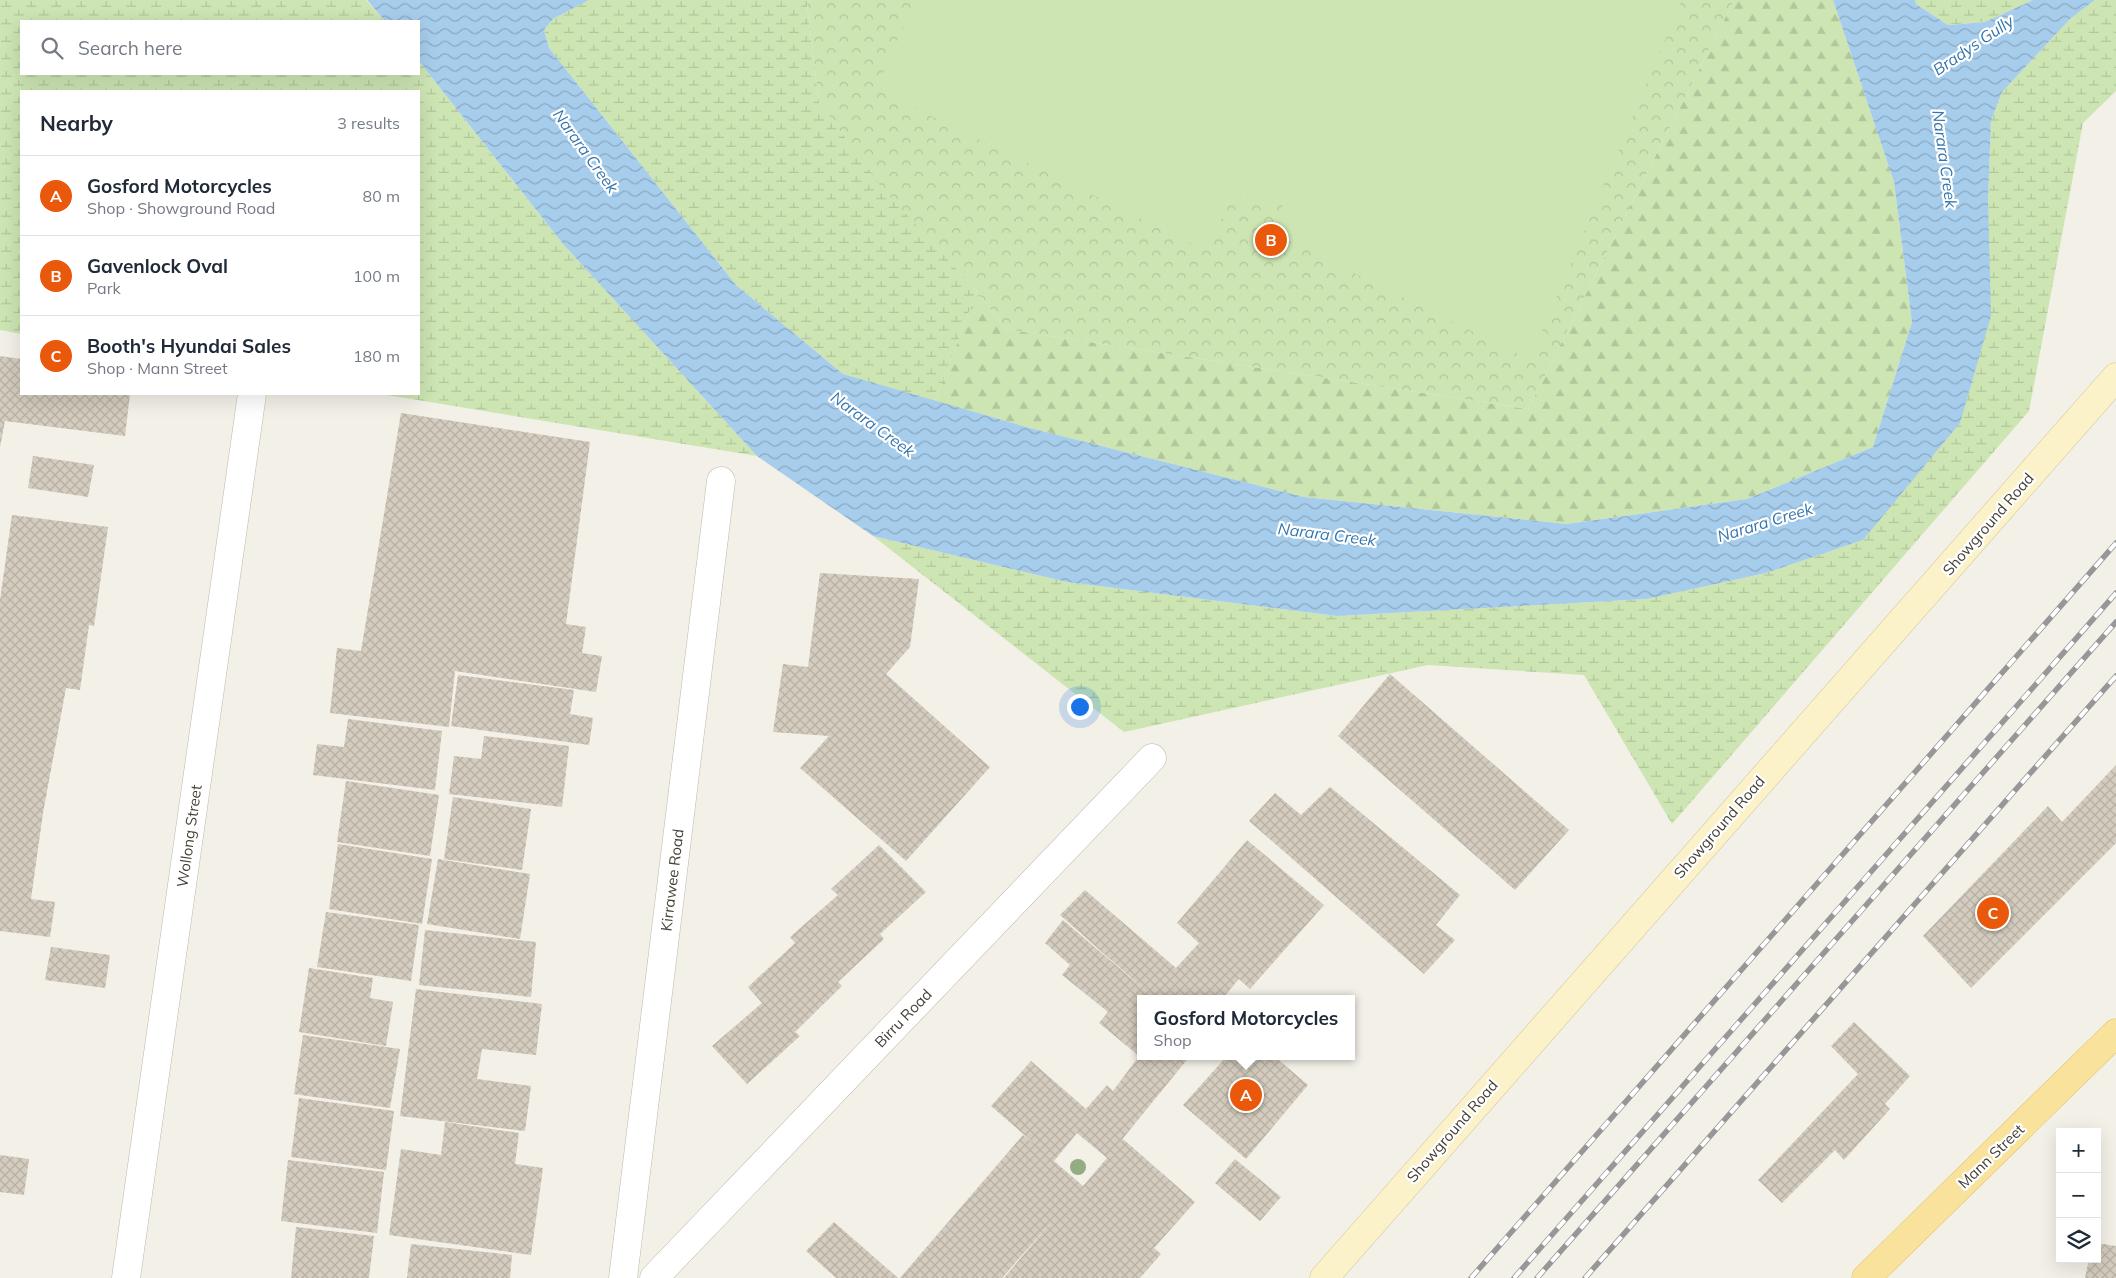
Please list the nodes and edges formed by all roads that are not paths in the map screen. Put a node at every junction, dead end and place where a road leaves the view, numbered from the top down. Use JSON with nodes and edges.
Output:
{"nodes":[{"id":1,"x":2116,"y":377,"type":"edge"},
{"id":2,"x":252,"y":395,"type":"edge"},
{"id":3,"x":721,"y":481,"type":"dead end"},
{"id":4,"x":1152,"y":758,"type":"dead end"},
{"id":5,"x":2116,"y":1033,"type":"edge"},
{"id":6,"x":126,"y":1278,"type":"edge"},
{"id":7,"x":623,"y":1278,"type":"edge"},
{"id":8,"x":654,"y":1278,"type":"edge"},
{"id":9,"x":1324,"y":1278,"type":"edge"},
{"id":10,"x":1866,"y":1278,"type":"edge"}],
"edges":[{"from":1,"to":9,"type":"street","name":"Showground Road"},
{"from":2,"to":6,"type":"street","name":"Wollong Street"},
{"from":3,"to":7,"type":"street","name":"Kirrawee Road"},
{"from":4,"to":8,"type":"street","name":"Birru Road"},
{"from":5,"to":10,"type":"main road","name":"Mann Street"}]}
